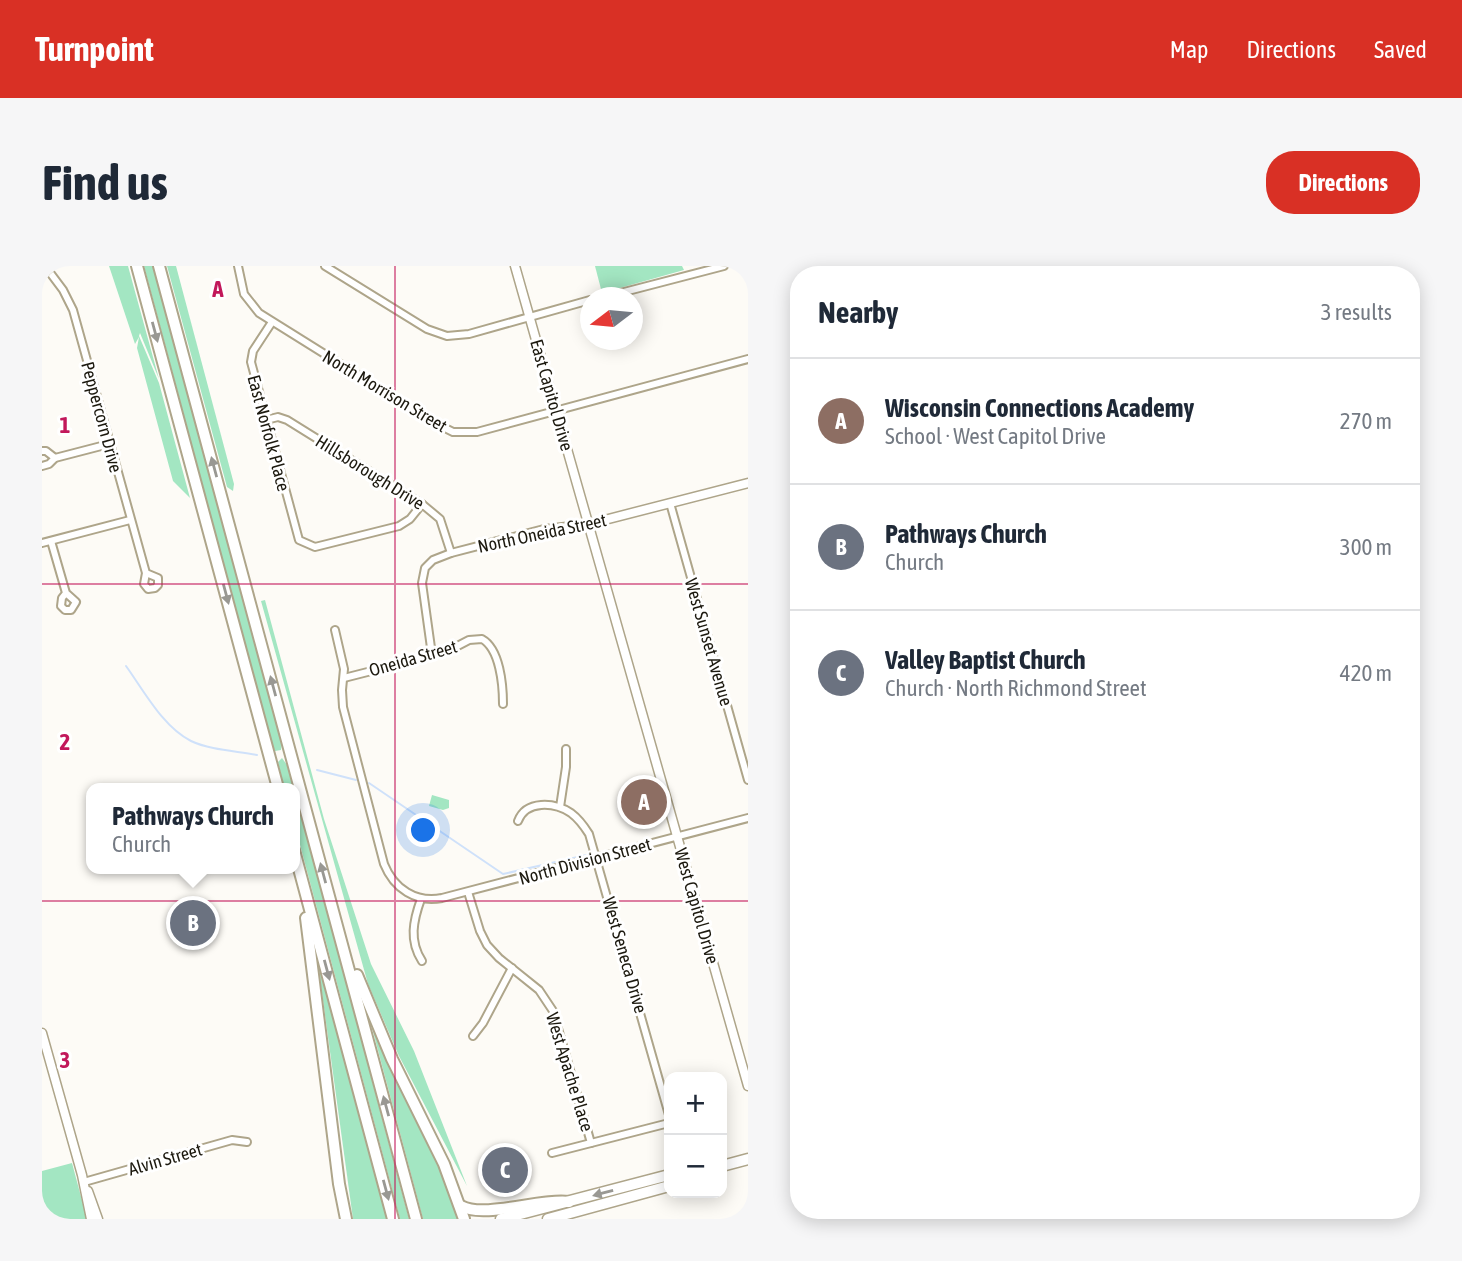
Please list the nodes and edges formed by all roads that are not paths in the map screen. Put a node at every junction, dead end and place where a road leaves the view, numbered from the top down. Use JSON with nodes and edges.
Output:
{"nodes":[{"id":1,"x":45,"y":266,"type":"edge"},
{"id":2,"x":137,"y":266,"type":"edge"},
{"id":3,"x":159,"y":266,"type":"edge"},
{"id":4,"x":238,"y":266,"type":"edge"},
{"id":5,"x":325,"y":266,"type":"edge"},
{"id":6,"x":515,"y":266,"type":"edge"},
{"id":7,"x":724,"y":266,"type":"edge"},
{"id":8,"x":643,"y":287,"type":"edge"},
{"id":9,"x":580,"y":303,"type":"edge"},
{"id":10,"x":530,"y":316,"type":"junction"},
{"id":11,"x":272,"y":322,"type":"junction"},
{"id":12,"x":748,"y":359,"type":"edge"},
{"id":13,"x":556,"y":410,"type":"junction"},
{"id":14,"x":266,"y":420,"type":"junction"},
{"id":15,"x":110,"y":444,"type":"junction"},
{"id":16,"x":42,"y":451,"type":"edge"},
{"id":17,"x":55,"y":458,"type":"junction"},
{"id":18,"x":42,"y":466,"type":"edge"},
{"id":19,"x":748,"y":483,"type":"edge"},
{"id":20,"x":670,"y":503,"type":"junction"},
{"id":21,"x":422,"y":504,"type":"junction"},
{"id":22,"x":130,"y":520,"type":"junction"},
{"id":23,"x":589,"y":524,"type":"junction"},
{"id":24,"x":51,"y":541,"type":"junction"},
{"id":25,"x":42,"y":543,"type":"edge"},
{"id":26,"x":451,"y":553,"type":"junction"},
{"id":27,"x":146,"y":573,"type":"dead end"},
{"id":28,"x":66,"y":593,"type":"dead end"},
{"id":29,"x":335,"y":630,"type":"dead end"},
{"id":30,"x":432,"y":655,"type":"junction"},
{"id":31,"x":344,"y":678,"type":"junction"},
{"id":32,"x":503,"y":704,"type":"dead end"},
{"id":33,"x":566,"y":750,"type":"dead end"},
{"id":34,"x":748,"y":780,"type":"edge"},
{"id":35,"x":277,"y":783,"type":"edge"},
{"id":36,"x":298,"y":783,"type":"edge"},
{"id":37,"x":300,"y":790,"type":"edge"},
{"id":38,"x":560,"y":807,"type":"junction"},
{"id":39,"x":748,"y":818,"type":"edge"},
{"id":40,"x":518,"y":821,"type":"dead end"},
{"id":41,"x":677,"y":836,"type":"junction"},
{"id":42,"x":597,"y":858,"type":"junction"},
{"id":43,"x":300,"y":872,"type":"edge"},
{"id":44,"x":298,"y":874,"type":"edge"},
{"id":45,"x":468,"y":891,"type":"junction"},
{"id":46,"x":421,"y":899,"type":"junction"},
{"id":47,"x":337,"y":928,"type":"junction"},
{"id":48,"x":422,"y":961,"type":"dead end"},
{"id":49,"x":515,"y":970,"type":"junction"},
{"id":50,"x":42,"y":1033,"type":"edge"},
{"id":51,"x":474,"y":1036,"type":"dead end"},
{"id":52,"x":748,"y":1086,"type":"edge"},
{"id":53,"x":664,"y":1097,"type":"edge"},
{"id":54,"x":664,"y":1124,"type":"edge"},
{"id":55,"x":247,"y":1142,"type":"dead end"},
{"id":56,"x":591,"y":1143,"type":"junction"},
{"id":57,"x":552,"y":1153,"type":"dead end"},
{"id":58,"x":748,"y":1159,"type":"edge"},
{"id":59,"x":727,"y":1165,"type":"edge"},
{"id":60,"x":664,"y":1176,"type":"edge"},
{"id":61,"x":84,"y":1182,"type":"junction"},
{"id":62,"x":339,"y":1184,"type":"junction"},
{"id":63,"x":664,"y":1187,"type":"edge"},
{"id":64,"x":569,"y":1202,"type":"junction"},
{"id":65,"x":461,"y":1206,"type":"junction"},
{"id":66,"x":91,"y":1219,"type":"edge"},
{"id":67,"x":99,"y":1219,"type":"edge"},
{"id":68,"x":339,"y":1219,"type":"edge"},
{"id":69,"x":346,"y":1219,"type":"edge"},
{"id":70,"x":393,"y":1219,"type":"edge"},
{"id":71,"x":416,"y":1219,"type":"edge"},
{"id":72,"x":464,"y":1219,"type":"edge"},
{"id":73,"x":501,"y":1219,"type":"edge"},
{"id":74,"x":550,"y":1219,"type":"edge"}],
"edges":[{"from":1,"to":15,"type":"street","name":"Peppercorn Drive"},
{"from":2,"to":35,"type":"highway","one_way":true},
{"from":36,"to":3,"type":"highway","one_way":true},
{"from":4,"to":11,"type":"street","name":"North Morrison Street"},
{"from":5,"to":10,"type":"street"},
{"from":6,"to":10,"type":"street","name":"East Capitol Drive"},
{"from":7,"to":8,"type":"street"},
{"from":9,"to":10,"type":"street"},
{"from":10,"to":13,"type":"street","name":"East Capitol Drive"},
{"from":11,"to":13,"type":"street","name":"North Morrison Street"},
{"from":11,"to":14,"type":"street","name":"East Norfolk Place"},
{"from":12,"to":13,"type":"street","name":"North Morrison Street"},
{"from":13,"to":23,"type":"street","name":"East Capitol Drive"},
{"from":14,"to":21,"type":"street","name":"Hillsborough Drive"},
{"from":14,"to":21,"type":"street","name":"East Norfolk Place"},
{"from":15,"to":17,"type":"street"},
{"from":15,"to":22,"type":"street","name":"Peppercorn Drive"},
{"from":16,"to":17,"type":"street"},
{"from":17,"to":18,"type":"street"},
{"from":19,"to":20,"type":"street","name":"North Oneida Street"},
{"from":20,"to":23,"type":"street","name":"North Oneida Street"},
{"from":20,"to":34,"type":"street","name":"West Sunset Avenue"},
{"from":21,"to":26,"type":"street","name":"Hillsborough Drive"},
{"from":22,"to":24,"type":"street"},
{"from":22,"to":27,"type":"street","name":"Peppercorn Drive"},
{"from":23,"to":26,"type":"street","name":"North Oneida Street"},
{"from":23,"to":41,"type":"street","name":"West Capitol Drive"},
{"from":24,"to":25,"type":"street"},
{"from":24,"to":28,"type":"street"},
{"from":26,"to":30,"type":"street","name":"North Oneida Street"},
{"from":29,"to":31,"type":"street"},
{"from":30,"to":31,"type":"street","name":"Oneida Street"},
{"from":30,"to":32,"type":"street","name":"Oneida Street"},
{"from":31,"to":46,"type":"street"},
{"from":33,"to":38,"type":"street"},
{"from":47,"to":37,"type":"highway","one_way":true},
{"from":38,"to":40,"type":"street"},
{"from":38,"to":42,"type":"street","name":"West Seneca Drive"},
{"from":39,"to":41,"type":"street","name":"North Division Street"},
{"from":41,"to":42,"type":"street","name":"North Division Street"},
{"from":41,"to":52,"type":"street","name":"West Capitol Drive"},
{"from":42,"to":45,"type":"street","name":"North Division Street"},
{"from":42,"to":53,"type":"street","name":"West Seneca Drive"},
{"from":43,"to":70,"type":"highway","one_way":true},
{"from":44,"to":62,"type":"highway"},
{"from":45,"to":46,"type":"street","name":"North Division Street"},
{"from":45,"to":49,"type":"street","name":"West Apache Place"},
{"from":46,"to":48,"type":"street"},
{"from":47,"to":65,"type":"highway"},
{"from":71,"to":47,"type":"highway","one_way":true},
{"from":49,"to":51,"type":"street"},
{"from":49,"to":56,"type":"street","name":"West Apache Place"},
{"from":50,"to":61,"type":"street"},
{"from":54,"to":56,"type":"street"},
{"from":55,"to":61,"type":"street","name":"Alvin Street"},
{"from":56,"to":57,"type":"street"},
{"from":58,"to":59,"type":"main road"},
{"from":60,"to":64,"type":"main road","one_way":true},
{"from":61,"to":66,"type":"street"},
{"from":61,"to":67,"type":"street"},
{"from":62,"to":68,"type":"highway"},
{"from":62,"to":69,"type":"highway"},
{"from":63,"to":74,"type":"main road"},
{"from":64,"to":65,"type":"highway"},
{"from":64,"to":73,"type":"main road"},
{"from":65,"to":72,"type":"highway"}]}
